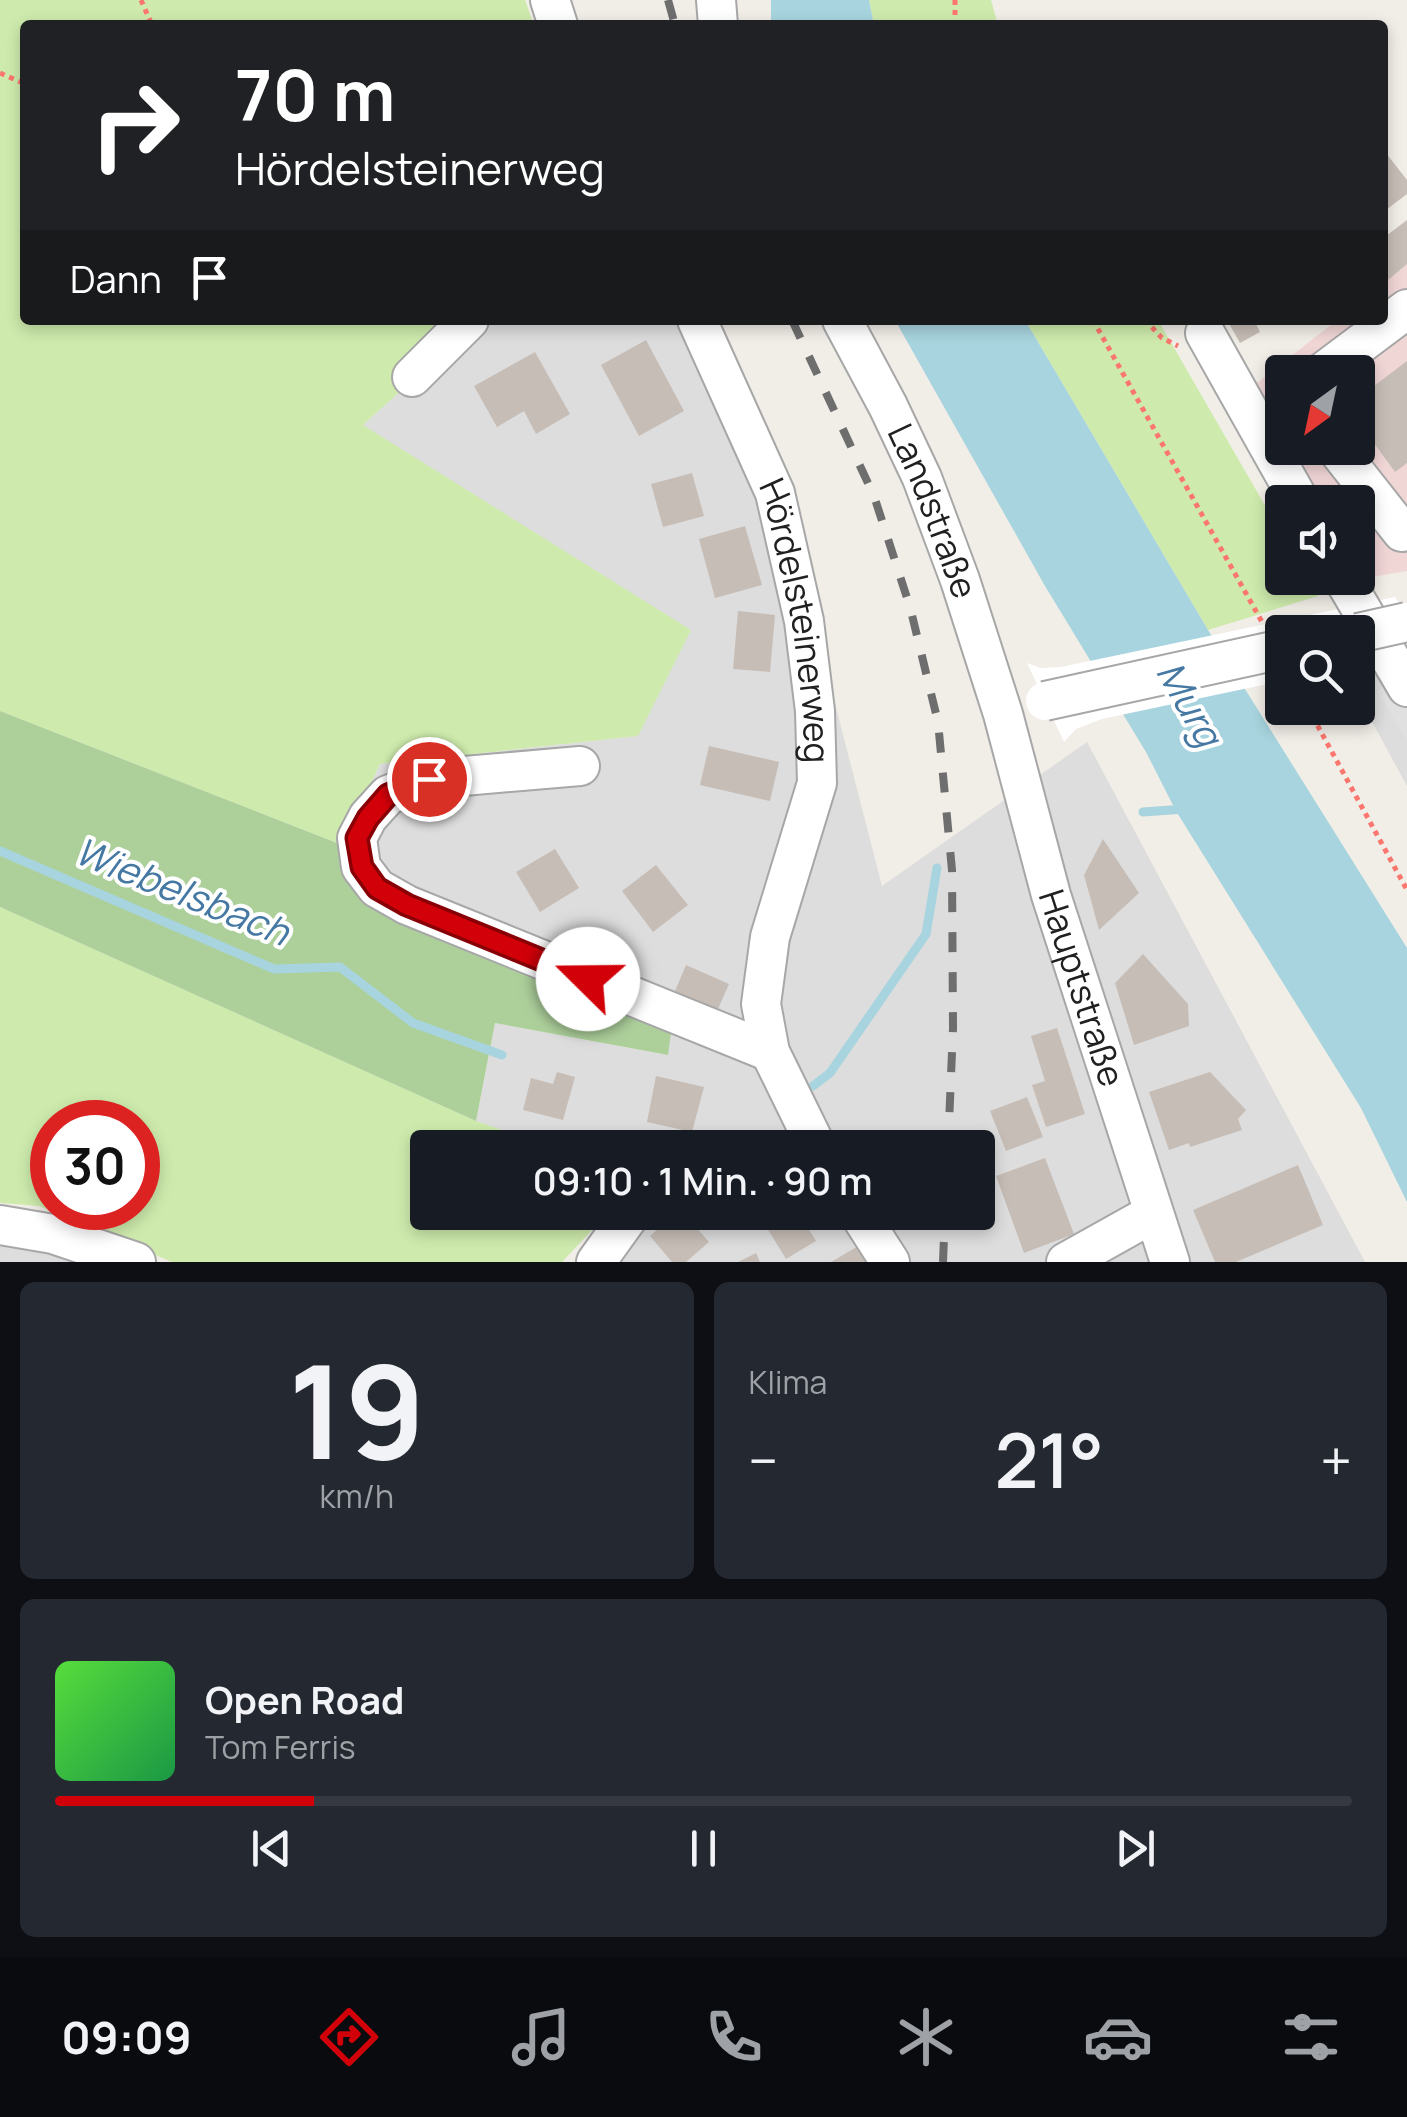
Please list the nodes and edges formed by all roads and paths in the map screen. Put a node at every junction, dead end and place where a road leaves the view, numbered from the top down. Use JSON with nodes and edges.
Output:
{"nodes":[{"id":1,"x":464,"y":325,"type":"edge"},
{"id":2,"x":699,"y":325,"type":"edge"},
{"id":3,"x":845,"y":325,"type":"edge"},
{"id":4,"x":1096,"y":325,"type":"edge"},
{"id":5,"x":1385,"y":325,"type":"edge"},
{"id":6,"x":1205,"y":334,"type":"dead end"},
{"id":7,"x":1345,"y":355,"type":"edge"},
{"id":8,"x":412,"y":377,"type":"dead end"},
{"id":9,"x":1265,"y":409,"type":"edge"},
{"id":10,"x":1349,"y":465,"type":"edge"},
{"id":11,"x":1407,"y":530,"type":"edge"},
{"id":12,"x":1353,"y":595,"type":"edge"},
{"id":13,"x":1265,"y":622,"type":"edge"},
{"id":14,"x":1407,"y":622,"type":"edge"},
{"id":15,"x":1375,"y":629,"type":"edge"},
{"id":16,"x":1265,"y":640,"type":"edge"},
{"id":17,"x":1407,"y":687,"type":"edge"},
{"id":18,"x":1002,"y":714,"type":"junction"},
{"id":19,"x":1317,"y":725,"type":"edge"},
{"id":20,"x":580,"y":766,"type":"dead end"},
{"id":21,"x":1407,"y":890,"type":"edge"},
{"id":22,"x":770,"y":1052,"type":"junction"},
{"id":23,"x":808,"y":1130,"type":"edge"},
{"id":24,"x":1152,"y":1214,"type":"junction"},
{"id":25,"x":0,"y":1225,"type":"edge"},
{"id":26,"x":619,"y":1230,"type":"edge"},
{"id":27,"x":870,"y":1230,"type":"edge"},
{"id":28,"x":136,"y":1262,"type":"edge"},
{"id":29,"x":596,"y":1262,"type":"edge"},
{"id":30,"x":890,"y":1262,"type":"edge"},
{"id":31,"x":1066,"y":1262,"type":"edge"},
{"id":32,"x":1170,"y":1262,"type":"edge"}],
"edges":[{"from":1,"to":8,"type":"street"},
{"from":2,"to":22,"type":"street","name":"Hördelsteinerweg"},
{"from":3,"to":18,"type":"street","name":"Landstraße"},
{"from":4,"to":13,"type":"path"},
{"from":5,"to":7,"type":"street"},
{"from":6,"to":9,"type":"street"},
{"from":10,"to":11,"type":"street"},
{"from":12,"to":17,"type":"street"},
{"from":14,"to":15,"type":"street","bridge":true},
{"from":16,"to":18,"type":"street","bridge":true},
{"from":18,"to":24,"type":"street","name":"Hauptstraße"},
{"from":19,"to":21,"type":"path"},
{"from":20,"to":22,"type":"street"},
{"from":22,"to":23,"type":"street","name":"Hördelsteinerweg"},
{"from":24,"to":31,"type":"street"},
{"from":24,"to":32,"type":"street","name":"Hauptstraße"},
{"from":25,"to":28,"type":"street"},
{"from":26,"to":29,"type":"street"},
{"from":27,"to":30,"type":"street"}]}
